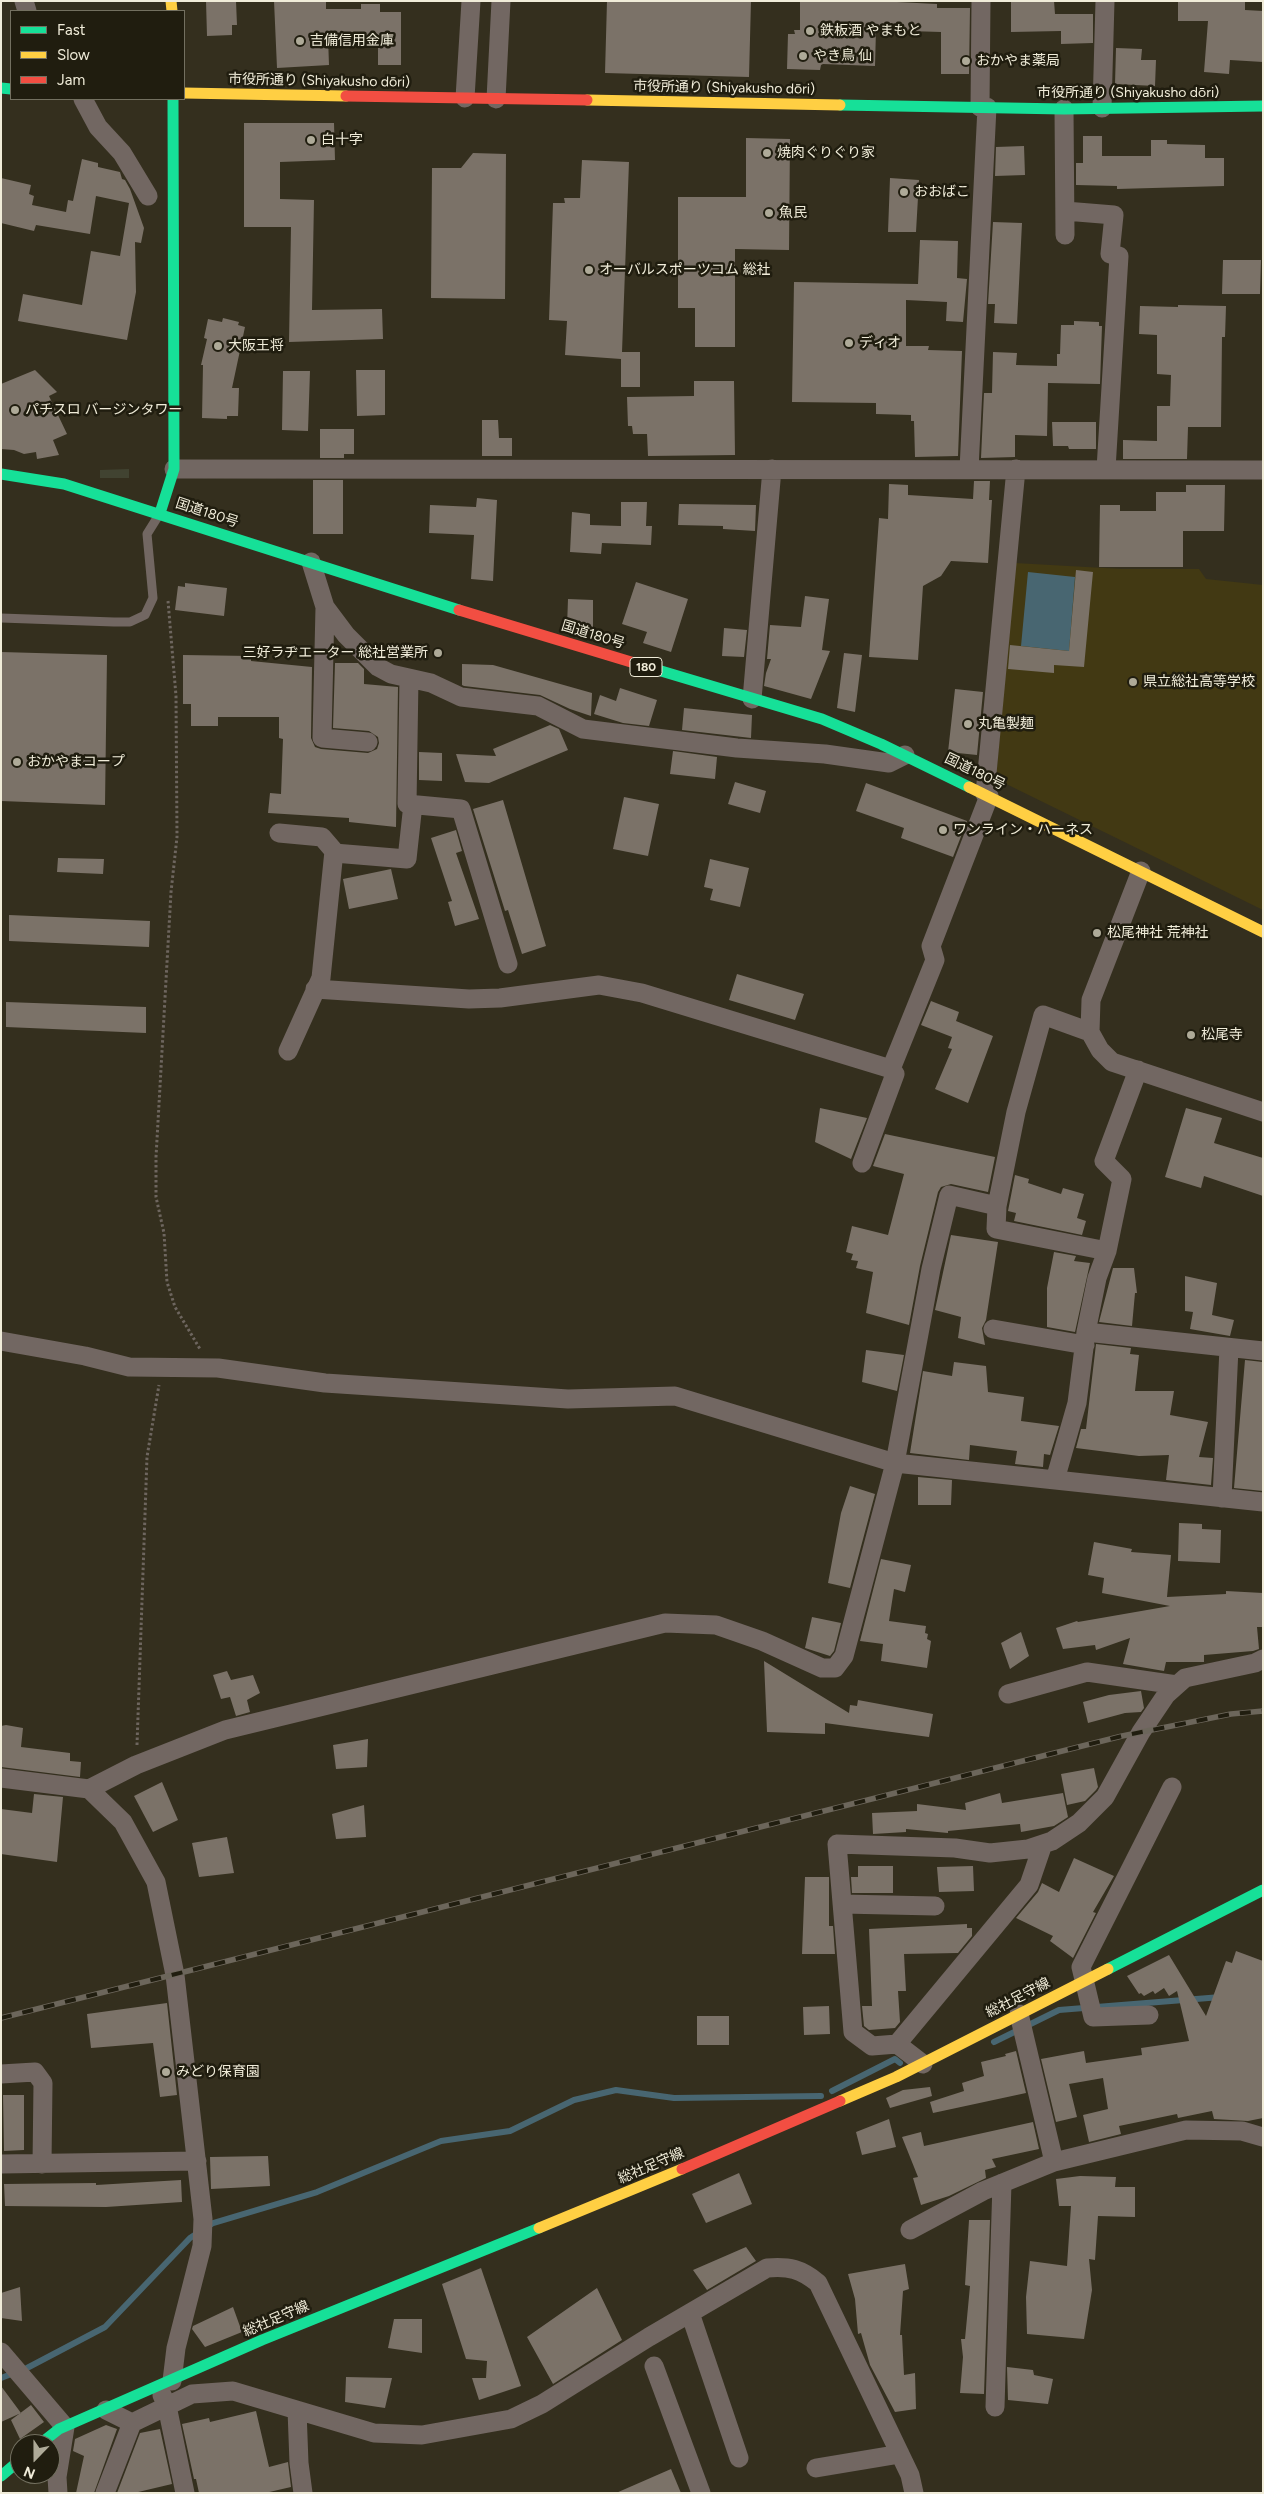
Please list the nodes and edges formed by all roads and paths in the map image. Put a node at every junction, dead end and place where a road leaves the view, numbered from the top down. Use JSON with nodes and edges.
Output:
{"nodes":[{"id":1,"x":471,"y":1,"type":"edge"},
{"id":2,"x":501,"y":1,"type":"edge"},
{"id":3,"x":981,"y":1,"type":"edge"},
{"id":4,"x":1105,"y":1,"type":"edge"},
{"id":5,"x":185,"y":93,"type":"edge"},
{"id":6,"x":465,"y":98,"type":"junction"},
{"id":7,"x":496,"y":99,"type":"junction"},
{"id":8,"x":84,"y":100,"type":"edge"},
{"id":9,"x":173,"y":100,"type":"edge"},
{"id":10,"x":1263,"y":106,"type":"edge"},
{"id":11,"x":983,"y":107,"type":"junction"},
{"id":12,"x":1102,"y":108,"type":"junction"},
{"id":13,"x":1064,"y":109,"type":"junction"},
{"id":14,"x":148,"y":196,"type":"dead end"},
{"id":15,"x":1065,"y":211,"type":"junction"},
{"id":16,"x":1065,"y":235,"type":"dead end"},
{"id":17,"x":174,"y":469,"type":"junction"},
{"id":18,"x":772,"y":469,"type":"junction"},
{"id":19,"x":969,"y":469,"type":"junction"},
{"id":20,"x":1016,"y":469,"type":"junction"},
{"id":21,"x":1106,"y":469,"type":"junction"},
{"id":22,"x":1263,"y":470,"type":"edge"},
{"id":23,"x":1,"y":474,"type":"edge"},
{"id":24,"x":160,"y":513,"type":"junction"},
{"id":25,"x":311,"y":562,"type":"junction"},
{"id":26,"x":167,"y":593,"type":"dead end"},
{"id":27,"x":326,"y":607,"type":"junction"},
{"id":28,"x":1,"y":618,"type":"edge"},
{"id":29,"x":410,"y":678,"type":"junction"},
{"id":30,"x":752,"y":699,"type":"junction"},
{"id":31,"x":368,"y":742,"type":"dead end"},
{"id":32,"x":905,"y":755,"type":"junction"},
{"id":33,"x":987,"y":795,"type":"junction"},
{"id":34,"x":413,"y":804,"type":"junction"},
{"id":35,"x":279,"y":833,"type":"dead end"},
{"id":36,"x":334,"y":853,"type":"junction"},
{"id":37,"x":1141,"y":871,"type":"junction"},
{"id":38,"x":1263,"y":932,"type":"edge"},
{"id":39,"x":508,"y":964,"type":"dead end"},
{"id":40,"x":315,"y":989,"type":"junction"},
{"id":41,"x":1090,"y":1032,"type":"junction"},
{"id":42,"x":288,"y":1051,"type":"dead end"},
{"id":43,"x":891,"y":1069,"type":"junction"},
{"id":44,"x":1138,"y":1070,"type":"junction"},
{"id":45,"x":1263,"y":1112,"type":"edge"},
{"id":46,"x":862,"y":1163,"type":"dead end"},
{"id":47,"x":997,"y":1206,"type":"junction"},
{"id":48,"x":1106,"y":1251,"type":"junction"},
{"id":49,"x":993,"y":1329,"type":"dead end"},
{"id":50,"x":1085,"y":1338,"type":"junction"},
{"id":51,"x":1,"y":1341,"type":"edge"},
{"id":52,"x":1228,"y":1348,"type":"junction"},
{"id":53,"x":1263,"y":1351,"type":"edge"},
{"id":54,"x":162,"y":1367,"type":"junction"},
{"id":55,"x":213,"y":1368,"type":"junction"},
{"id":56,"x":895,"y":1463,"type":"junction"},
{"id":57,"x":1055,"y":1480,"type":"junction"},
{"id":58,"x":1222,"y":1498,"type":"junction"},
{"id":59,"x":1263,"y":1502,"type":"edge"},
{"id":60,"x":1263,"y":1660,"type":"edge"},
{"id":61,"x":1177,"y":1685,"type":"junction"},
{"id":62,"x":1008,"y":1694,"type":"dead end"},
{"id":63,"x":136,"y":1764,"type":"junction"},
{"id":64,"x":1,"y":1778,"type":"edge"},
{"id":65,"x":1172,"y":1787,"type":"dead end"},
{"id":66,"x":89,"y":1789,"type":"junction"},
{"id":67,"x":1043,"y":1844,"type":"junction"},
{"id":68,"x":1263,"y":1890,"type":"edge"},
{"id":69,"x":842,"y":1904,"type":"junction"},
{"id":70,"x":935,"y":1906,"type":"dead end"},
{"id":71,"x":1084,"y":1981,"type":"junction"},
{"id":72,"x":1019,"y":2014,"type":"junction"},
{"id":73,"x":1149,"y":2015,"type":"dead end"},
{"id":74,"x":897,"y":2044,"type":"junction"},
{"id":75,"x":923,"y":2064,"type":"junction"},
{"id":76,"x":1,"y":2074,"type":"edge"},
{"id":77,"x":1263,"y":2137,"type":"edge"},
{"id":78,"x":197,"y":2161,"type":"junction"},
{"id":79,"x":1054,"y":2162,"type":"junction"},
{"id":80,"x":1,"y":2164,"type":"edge"},
{"id":81,"x":42,"y":2164,"type":"junction"},
{"id":82,"x":1002,"y":2183,"type":"junction"},
{"id":83,"x":910,"y":2230,"type":"dead end"},
{"id":84,"x":690,"y":2313,"type":"junction"},
{"id":85,"x":1,"y":2352,"type":"edge"},
{"id":86,"x":654,"y":2366,"type":"dead end"},
{"id":87,"x":166,"y":2384,"type":"junction"},
{"id":88,"x":167,"y":2406,"type":"junction"},
{"id":89,"x":995,"y":2407,"type":"dead end"},
{"id":90,"x":106,"y":2410,"type":"junction"},
{"id":91,"x":297,"y":2410,"type":"junction"},
{"id":92,"x":132,"y":2423,"type":"junction"},
{"id":93,"x":65,"y":2427,"type":"junction"},
{"id":94,"x":55,"y":2434,"type":"edge"},
{"id":95,"x":900,"y":2454,"type":"junction"},
{"id":96,"x":739,"y":2458,"type":"dead end"},
{"id":97,"x":816,"y":2468,"type":"dead end"},
{"id":98,"x":58,"y":2493,"type":"edge"},
{"id":99,"x":105,"y":2493,"type":"edge"},
{"id":100,"x":184,"y":2493,"type":"edge"},
{"id":101,"x":303,"y":2493,"type":"edge"},
{"id":102,"x":701,"y":2493,"type":"edge"},
{"id":103,"x":914,"y":2493,"type":"edge"}],
"edges":[{"from":1,"to":6,"type":"street"},
{"from":2,"to":7,"type":"street"},
{"from":3,"to":11,"type":"street"},
{"from":4,"to":12,"type":"street"},
{"from":5,"to":6,"type":"main road","name":"市役所通り (Shiyakusho dōri)"},
{"from":6,"to":7,"type":"main road","name":"市役所通り (Shiyakusho dōri)"},
{"from":7,"to":11,"type":"main road","name":"市役所通り (Shiyakusho dōri)"},
{"from":8,"to":14,"type":"street"},
{"from":9,"to":17,"type":"main road"},
{"from":10,"to":12,"type":"main road","name":"市役所通り (Shiyakusho dōri)"},
{"from":11,"to":13,"type":"main road","name":"市役所通り (Shiyakusho dōri)"},
{"from":11,"to":19,"type":"street"},
{"from":12,"to":13,"type":"main road","name":"市役所通り (Shiyakusho dōri)"},
{"from":13,"to":15,"type":"street"},
{"from":15,"to":16,"type":"street"},
{"from":15,"to":21,"type":"street"},
{"from":17,"to":18,"type":"street"},
{"from":17,"to":24,"type":"main road"},
{"from":18,"to":19,"type":"street"},
{"from":18,"to":30,"type":"street"},
{"from":19,"to":20,"type":"street"},
{"from":20,"to":21,"type":"street"},
{"from":20,"to":33,"type":"street"},
{"from":21,"to":22,"type":"street"},
{"from":23,"to":24,"type":"main road","name":"国道180号","number":"180"},
{"from":24,"to":25,"type":"main road","name":"国道180号","number":"180"},
{"from":24,"to":28,"type":"lane"},
{"from":25,"to":27,"type":"street"},
{"from":25,"to":30,"type":"main road","name":"国道180号","number":"180"},
{"from":26,"to":55,"type":"path"},
{"from":27,"to":29,"type":"street"},
{"from":27,"to":31,"type":"street"},
{"from":29,"to":32,"type":"street"},
{"from":29,"to":34,"type":"street"},
{"from":30,"to":32,"type":"main road","name":"国道180号","number":"180"},
{"from":32,"to":33,"type":"main road","name":"国道180号","number":"180"},
{"from":33,"to":37,"type":"main road","name":"国道180号","number":"180"},
{"from":33,"to":43,"type":"street"},
{"from":34,"to":36,"type":"street"},
{"from":34,"to":39,"type":"street"},
{"from":35,"to":36,"type":"street"},
{"from":36,"to":40,"type":"street"},
{"from":37,"to":38,"type":"main road","name":"国道180号","number":"180"},
{"from":37,"to":41,"type":"street"},
{"from":40,"to":42,"type":"street"},
{"from":40,"to":43,"type":"street"},
{"from":41,"to":44,"type":"street"},
{"from":41,"to":47,"type":"street"},
{"from":43,"to":46,"type":"street"},
{"from":44,"to":45,"type":"street"},
{"from":44,"to":48,"type":"street"},
{"from":47,"to":48,"type":"street"},
{"from":47,"to":56,"type":"street"},
{"from":48,"to":50,"type":"street"},
{"from":49,"to":50,"type":"street"},
{"from":50,"to":52,"type":"street"},
{"from":50,"to":57,"type":"street"},
{"from":51,"to":54,"type":"street"},
{"from":52,"to":53,"type":"street"},
{"from":52,"to":58,"type":"street"},
{"from":54,"to":55,"type":"street"},
{"from":54,"to":63,"type":"path"},
{"from":55,"to":56,"type":"street"},
{"from":56,"to":57,"type":"street"},
{"from":56,"to":63,"type":"street"},
{"from":57,"to":58,"type":"street"},
{"from":58,"to":59,"type":"street"},
{"from":60,"to":61,"type":"street"},
{"from":61,"to":62,"type":"street"},
{"from":61,"to":67,"type":"street"},
{"from":63,"to":66,"type":"street"},
{"from":64,"to":66,"type":"street"},
{"from":65,"to":71,"type":"street"},
{"from":66,"to":78,"type":"street"},
{"from":67,"to":69,"type":"street"},
{"from":67,"to":74,"type":"street"},
{"from":68,"to":71,"type":"main road","name":"総社足守線"},
{"from":69,"to":70,"type":"street"},
{"from":69,"to":74,"type":"street"},
{"from":71,"to":72,"type":"main road","name":"総社足守線"},
{"from":71,"to":73,"type":"street"},
{"from":72,"to":75,"type":"main road","name":"総社足守線"},
{"from":72,"to":79,"type":"street"},
{"from":74,"to":75,"type":"street"},
{"from":75,"to":87,"type":"main road","name":"総社足守線"},
{"from":76,"to":81,"type":"street"},
{"from":77,"to":79,"type":"street"},
{"from":78,"to":81,"type":"street"},
{"from":78,"to":87,"type":"street"},
{"from":79,"to":82,"type":"street"},
{"from":80,"to":81,"type":"street"},
{"from":82,"to":83,"type":"street"},
{"from":82,"to":89,"type":"street"},
{"from":84,"to":91,"type":"street"},
{"from":84,"to":95,"type":"street"},
{"from":84,"to":96,"type":"street"},
{"from":85,"to":93,"type":"street"},
{"from":86,"to":102,"type":"street"},
{"from":87,"to":88,"type":"street"},
{"from":87,"to":90,"type":"main road","name":"総社足守線"},
{"from":88,"to":91,"type":"street"},
{"from":88,"to":92,"type":"street"},
{"from":88,"to":100,"type":"street"},
{"from":90,"to":92,"type":"street"},
{"from":90,"to":93,"type":"main road","name":"総社足守線"},
{"from":91,"to":101,"type":"street"},
{"from":92,"to":99,"type":"street"},
{"from":93,"to":94,"type":"main road","name":"総社足守線"},
{"from":93,"to":98,"type":"street"},
{"from":95,"to":97,"type":"street"},
{"from":95,"to":103,"type":"street"}]}
